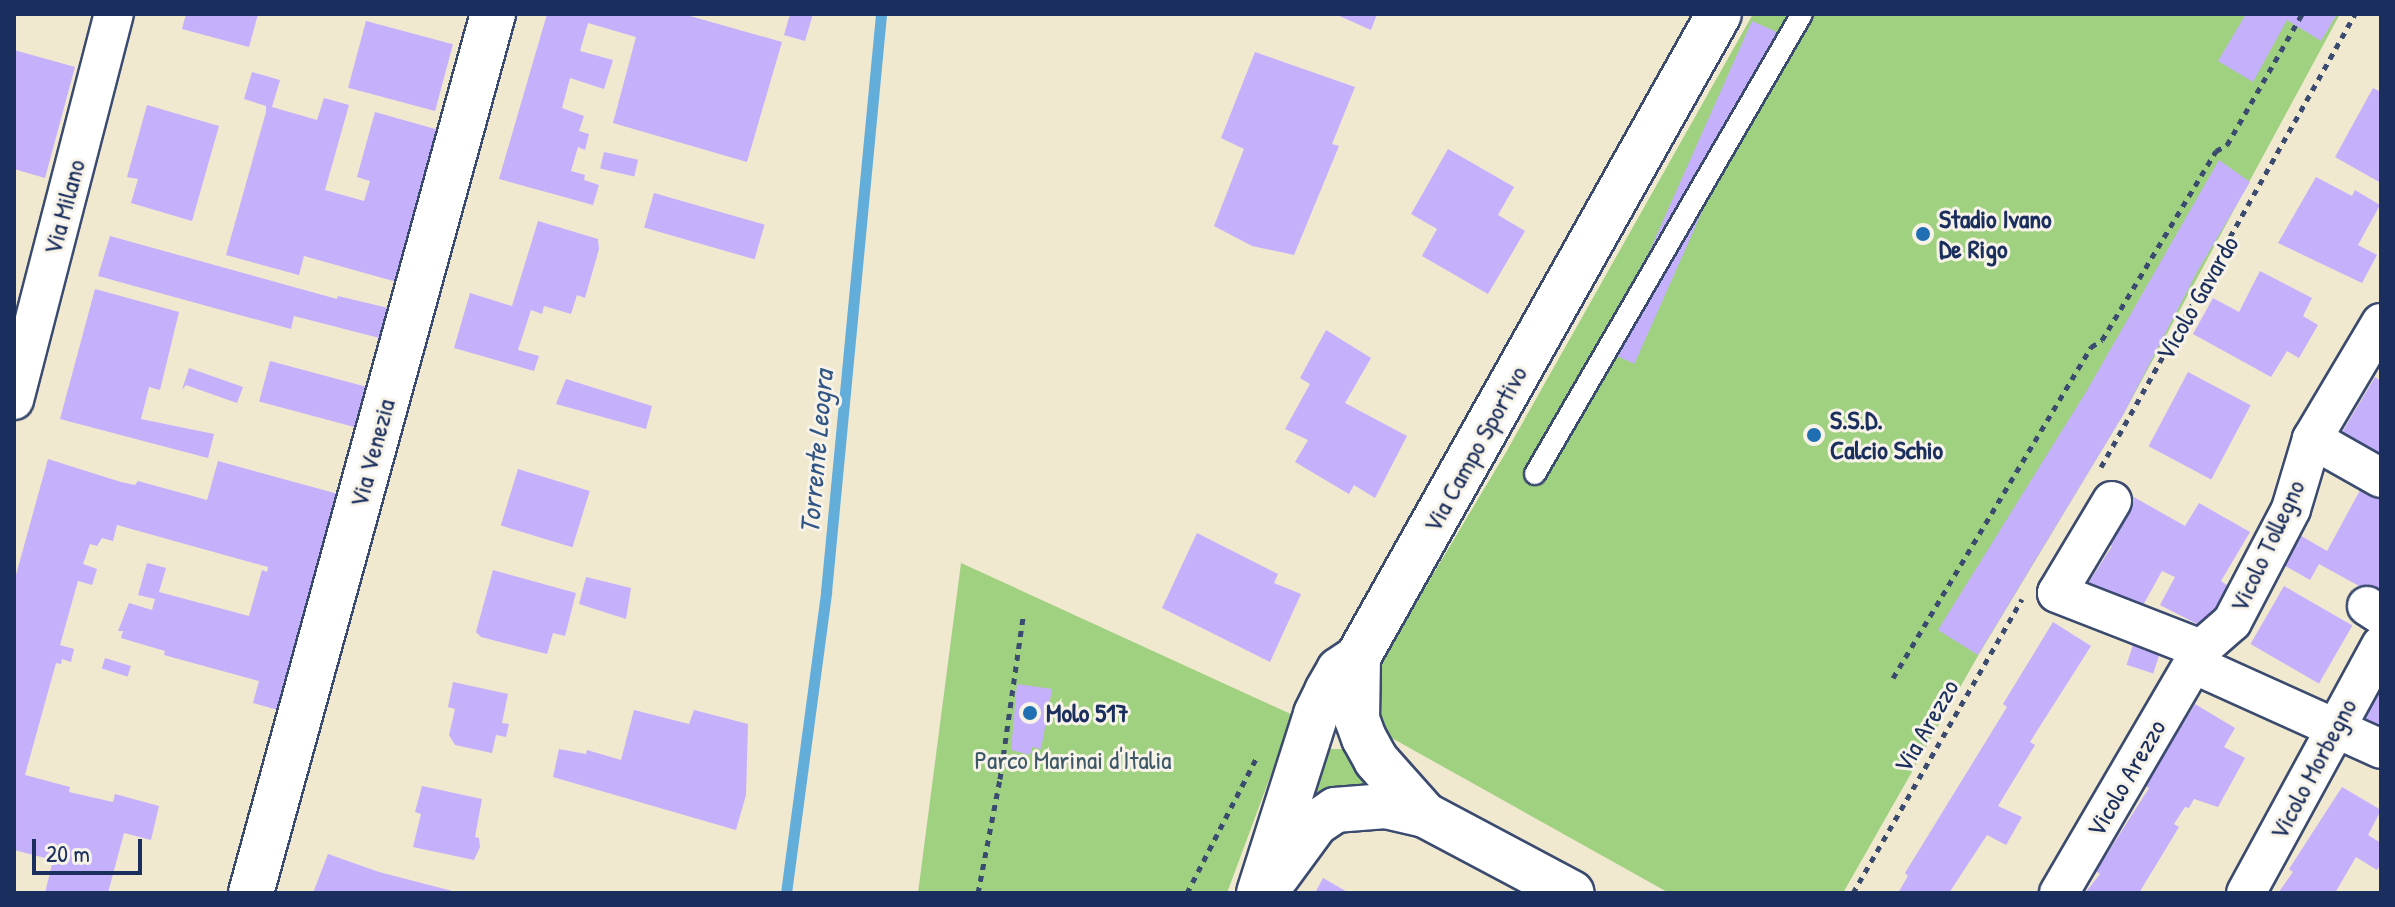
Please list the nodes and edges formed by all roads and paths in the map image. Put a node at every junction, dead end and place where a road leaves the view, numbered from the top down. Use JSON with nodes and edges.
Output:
{"nodes":[{"id":1,"x":114,"y":14,"type":"edge"},
{"id":2,"x":493,"y":14,"type":"edge"},
{"id":3,"x":1719,"y":14,"type":"edge"},
{"id":4,"x":1802,"y":14,"type":"edge"},
{"id":5,"x":2302,"y":14,"type":"edge"},
{"id":6,"x":2355,"y":14,"type":"edge"},
{"id":7,"x":2381,"y":323,"type":"edge"},
{"id":8,"x":14,"y":400,"type":"edge"},
{"id":9,"x":2312,"y":439,"type":"junction"},
{"id":10,"x":1535,"y":474,"type":"dead end"},
{"id":11,"x":2381,"y":478,"type":"edge"},
{"id":12,"x":2103,"y":489,"type":"joint"},
{"id":13,"x":2026,"y":592,"type":"dead end"},
{"id":14,"x":1023,"y":617,"type":"dead end"},
{"id":15,"x":2381,"y":645,"type":"edge"},
{"id":16,"x":1358,"y":657,"type":"junction"},
{"id":17,"x":1893,"y":678,"type":"dead end"},
{"id":18,"x":2334,"y":729,"type":"junction"},
{"id":19,"x":1263,"y":746,"type":"dead end"},
{"id":20,"x":2381,"y":749,"type":"edge"},
{"id":21,"x":1425,"y":815,"type":"junction"},
{"id":22,"x":251,"y":893,"type":"edge"},
{"id":23,"x":978,"y":893,"type":"edge"},
{"id":24,"x":1187,"y":893,"type":"edge"},
{"id":25,"x":1262,"y":893,"type":"edge"},
{"id":26,"x":1572,"y":893,"type":"edge"},
{"id":27,"x":1853,"y":893,"type":"edge"},
{"id":28,"x":2059,"y":893,"type":"edge"},
{"id":29,"x":2246,"y":893,"type":"edge"}],
"edges":[{"from":1,"to":8,"type":"street","name":"Via Milano"},
{"from":2,"to":22,"type":"street","name":"Via Venezia"},
{"from":3,"to":16,"type":"street","name":"Via Campo Sportivo"},
{"from":4,"to":10,"type":"lane"},
{"from":5,"to":17,"type":"path"},
{"from":6,"to":12,"type":"path","name":"Vicolo Gavardo"},
{"from":7,"to":9,"type":"street"},
{"from":9,"to":11,"type":"street"},
{"from":9,"to":12,"type":"street","name":"Vicolo Tollegno"},
{"from":13,"to":27,"type":"path","name":"Via Arezzo"},
{"from":14,"to":23,"type":"path"},
{"from":15,"to":18,"type":"street","name":"Vicolo Morbegno"},
{"from":16,"to":21,"type":"street"},
{"from":16,"to":25,"type":"street","name":"Via Campo Sportivo"},
{"from":18,"to":20,"type":"street"},
{"from":18,"to":28,"type":"street","name":"Vicolo Arezzo"},
{"from":18,"to":29,"type":"street","name":"Vicolo Morbegno"},
{"from":19,"to":24,"type":"path"},
{"from":21,"to":25,"type":"street"},
{"from":21,"to":26,"type":"street"}]}
